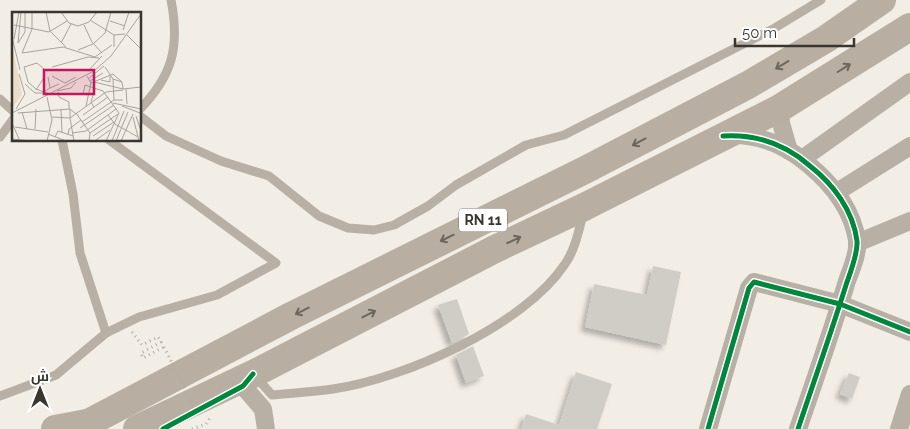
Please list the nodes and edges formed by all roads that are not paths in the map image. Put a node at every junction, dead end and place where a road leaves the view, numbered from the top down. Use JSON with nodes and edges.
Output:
{"nodes":[{"id":1,"x":171,"y":0,"type":"edge"},
{"id":2,"x":821,"y":0,"type":"edge"},
{"id":3,"x":882,"y":0,"type":"edge"},
{"id":4,"x":910,"y":27,"type":"edge"},
{"id":5,"x":910,"y":82,"type":"edge"},
{"id":6,"x":0,"y":99,"type":"edge"},
{"id":7,"x":141,"y":108,"type":"edge"},
{"id":8,"x":780,"y":108,"type":"junction"},
{"id":9,"x":12,"y":110,"type":"edge"},
{"id":10,"x":141,"y":117,"type":"edge"},
{"id":11,"x":12,"y":121,"type":"edge"},
{"id":12,"x":723,"y":136,"type":"junction"},
{"id":13,"x":0,"y":137,"type":"edge"},
{"id":14,"x":62,"y":141,"type":"edge"},
{"id":15,"x":110,"y":141,"type":"edge"},
{"id":16,"x":910,"y":146,"type":"edge"},
{"id":17,"x":795,"y":155,"type":"junction"},
{"id":18,"x":837,"y":192,"type":"junction"},
{"id":19,"x":584,"y":207,"type":"junction"},
{"id":20,"x":908,"y":224,"type":"edge"},
{"id":21,"x":857,"y":242,"type":"junction"},
{"id":22,"x":840,"y":304,"type":"junction"},
{"id":23,"x":910,"y":332,"type":"edge"},
{"id":24,"x":106,"y":333,"type":"junction"},
{"id":25,"x":248,"y":380,"type":"junction"},
{"id":26,"x":910,"y":394,"type":"edge"},
{"id":27,"x":0,"y":396,"type":"edge"},
{"id":28,"x":85,"y":425,"type":"edge"},
{"id":29,"x":55,"y":429,"type":"edge"},
{"id":30,"x":137,"y":429,"type":"edge"},
{"id":31,"x":163,"y":429,"type":"edge"},
{"id":32,"x":266,"y":429,"type":"edge"},
{"id":33,"x":708,"y":429,"type":"edge"},
{"id":34,"x":798,"y":429,"type":"edge"},
{"id":35,"x":899,"y":429,"type":"edge"}],
"edges":[{"from":1,"to":7,"type":"lane"},
{"from":2,"to":10,"type":"lane"},
{"from":3,"to":28,"type":"highway","number":"RN 11","one_way":true},
{"from":8,"to":4,"type":"highway","number":"RN 11","one_way":true},
{"from":5,"to":17,"type":"street"},
{"from":6,"to":9,"type":"lane"},
{"from":8,"to":12,"type":"highway","number":"RN 11"},
{"from":8,"to":17,"type":"street"},
{"from":11,"to":13,"type":"lane"},
{"from":12,"to":17,"type":"street"},
{"from":12,"to":19,"type":"highway","number":"RN 11"},
{"from":14,"to":24,"type":"lane"},
{"from":15,"to":24,"type":"lane"},
{"from":16,"to":18,"type":"street"},
{"from":17,"to":18,"type":"street"},
{"from":18,"to":21,"type":"street"},
{"from":25,"to":19,"type":"highway","number":"RN 11","one_way":true},
{"from":19,"to":25,"type":"lane"},
{"from":20,"to":21,"type":"street"},
{"from":21,"to":22,"type":"street"},
{"from":22,"to":23,"type":"street"},
{"from":22,"to":33,"type":"street"},
{"from":22,"to":34,"type":"street"},
{"from":24,"to":27,"type":"lane"},
{"from":25,"to":30,"type":"highway","number":"RN 11"},
{"from":25,"to":31,"type":"street"},
{"from":25,"to":32,"type":"street"},
{"from":26,"to":35,"type":"street"},
{"from":28,"to":29,"type":"highway"}]}
